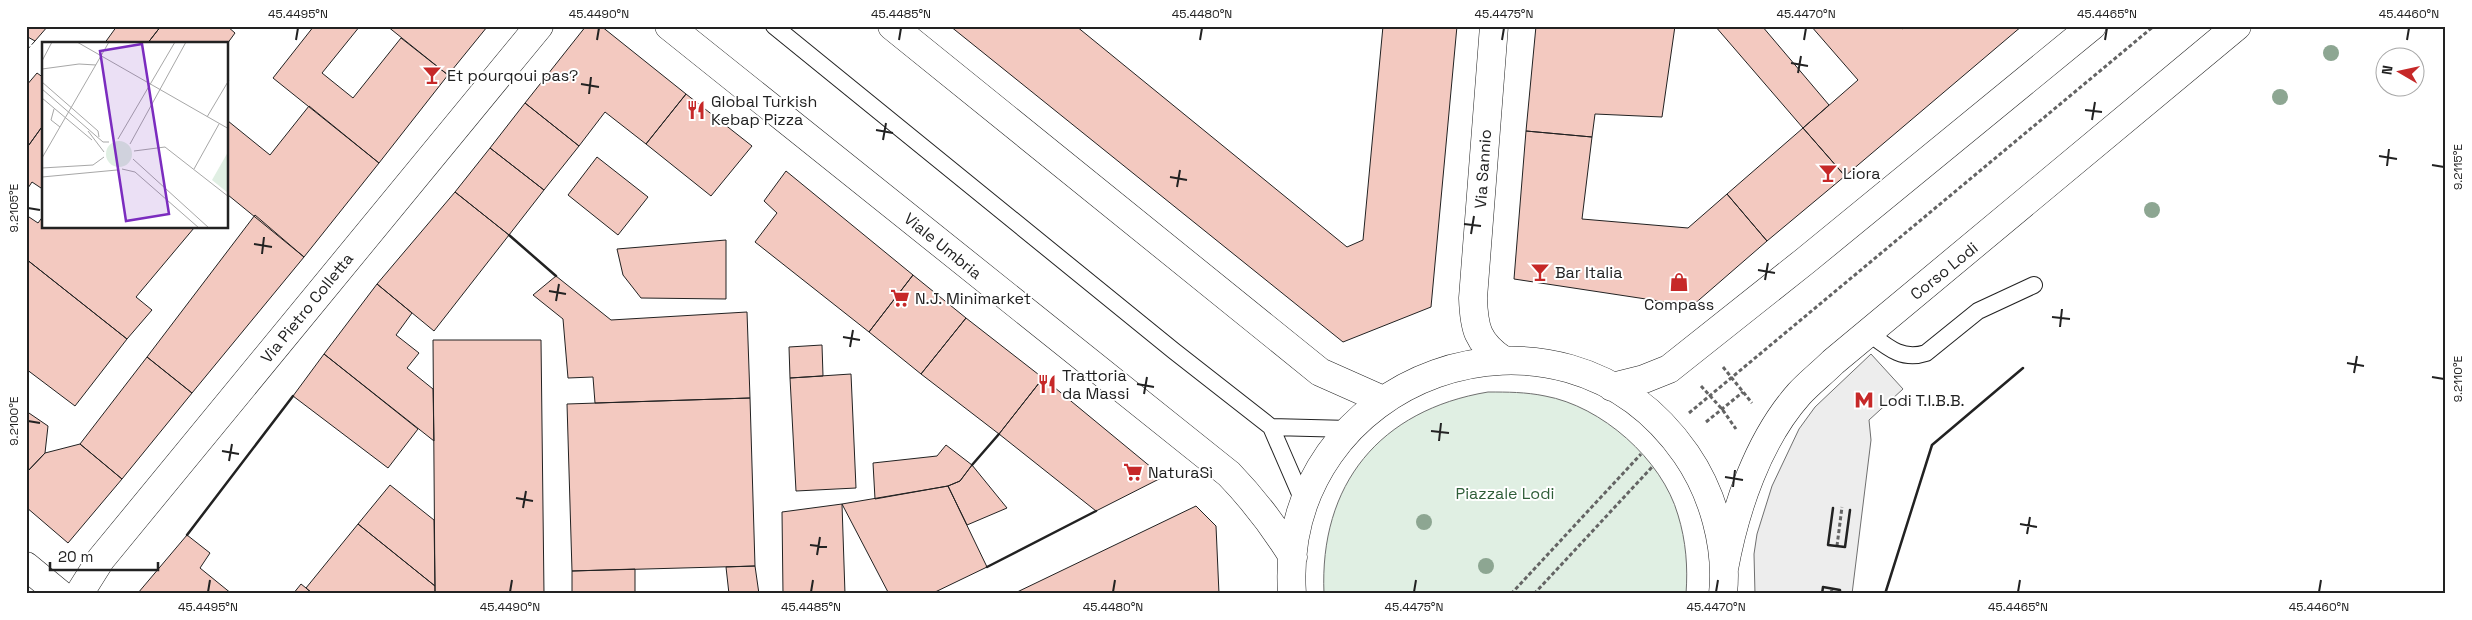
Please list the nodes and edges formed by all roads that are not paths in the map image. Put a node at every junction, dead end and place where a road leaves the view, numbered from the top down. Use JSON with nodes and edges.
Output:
{"nodes":[{"id":1,"x":539,"y":26,"type":"edge"},
{"id":2,"x":669,"y":26,"type":"edge"},
{"id":3,"x":774,"y":26,"type":"edge"},
{"id":4,"x":892,"y":26,"type":"edge"},
{"id":5,"x":1494,"y":26,"type":"edge"},
{"id":6,"x":2092,"y":26,"type":"edge"},
{"id":7,"x":2238,"y":26,"type":"edge"},
{"id":8,"x":2034,"y":284,"type":"dead end"},
{"id":9,"x":1869,"y":333,"type":"junction"},
{"id":10,"x":1502,"y":360,"type":"junction"},
{"id":11,"x":1612,"y":387,"type":"junction"},
{"id":12,"x":1384,"y":400,"type":"junction"},
{"id":13,"x":1271,"y":426,"type":"junction"},
{"id":14,"x":1350,"y":429,"type":"junction"},
{"id":15,"x":1304,"y":503,"type":"junction"},
{"id":16,"x":1293,"y":557,"type":"junction"},
{"id":17,"x":26,"y":566,"type":"edge"},
{"id":18,"x":1724,"y":581,"type":"edge"},
{"id":19,"x":60,"y":594,"type":"edge"},
{"id":20,"x":79,"y":594,"type":"edge"},
{"id":21,"x":1292,"y":594,"type":"edge"}],
"edges":[{"from":1,"to":20,"type":"main road","name":"Via Pietro Colletta"},
{"from":2,"to":16,"type":"main road","name":"Viale Umbria"},
{"from":3,"to":13,"type":"lane"},
{"from":4,"to":12,"type":"main road"},
{"from":5,"to":10,"type":"main road","name":"Via Sannio"},
{"from":6,"to":11,"type":"main road"},
{"from":7,"to":9,"type":"main road","name":"Corso Lodi"},
{"from":8,"to":9,"type":"lane"},
{"from":9,"to":18,"type":"main road","name":"Corso Lodi"},
{"from":10,"to":11,"type":"main road"},
{"from":10,"to":12,"type":"main road"},
{"from":11,"to":18,"type":"main road"},
{"from":12,"to":14,"type":"main road"},
{"from":13,"to":14,"type":"lane"},
{"from":13,"to":15,"type":"lane"},
{"from":14,"to":15,"type":"main road"},
{"from":15,"to":16,"type":"main road"},
{"from":16,"to":21,"type":"main road"},
{"from":17,"to":19,"type":"main road"}]}
